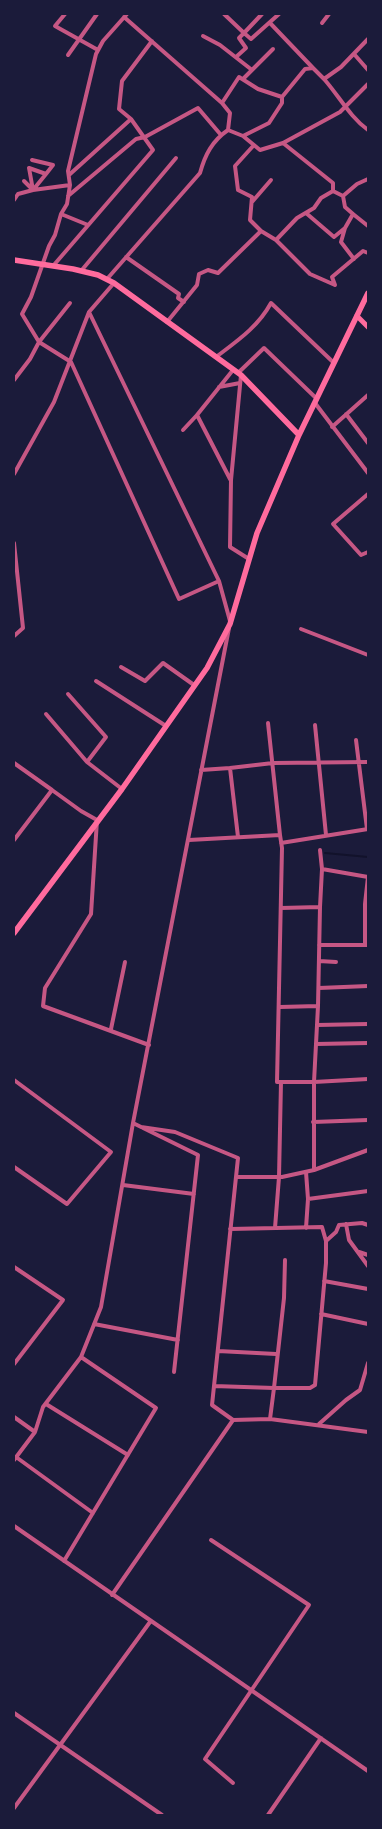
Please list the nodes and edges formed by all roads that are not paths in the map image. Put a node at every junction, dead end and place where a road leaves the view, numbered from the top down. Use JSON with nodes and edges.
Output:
{"nodes":[{"id":1,"x":65,"y":14,"type":"edge"},
{"id":2,"x":97,"y":14,"type":"edge"},
{"id":3,"x":224,"y":14,"type":"edge"},
{"id":4,"x":262,"y":14,"type":"edge"},
{"id":5,"x":279,"y":14,"type":"edge"},
{"id":6,"x":329,"y":14,"type":"edge"},
{"id":7,"x":126,"y":15,"type":"edge"},
{"id":8,"x":270,"y":23,"type":"junction"},
{"id":9,"x":322,"y":23,"type":"dead end"},
{"id":10,"x":244,"y":33,"type":"junction"},
{"id":11,"x":202,"y":36,"type":"dead end"},
{"id":12,"x":368,"y":39,"type":"edge"},
{"id":13,"x":78,"y":40,"type":"junction"},
{"id":14,"x":152,"y":41,"type":"junction"},
{"id":15,"x":273,"y":49,"type":"dead end"},
{"id":16,"x":98,"y":50,"type":"junction"},
{"id":17,"x":354,"y":54,"type":"junction"},
{"id":18,"x":68,"y":55,"type":"dead end"},
{"id":19,"x":236,"y":58,"type":"junction"},
{"id":20,"x":313,"y":68,"type":"junction"},
{"id":21,"x":252,"y":70,"type":"junction"},
{"id":22,"x":368,"y":70,"type":"edge"},
{"id":23,"x":324,"y":78,"type":"junction"},
{"id":24,"x":243,"y":79,"type":"junction"},
{"id":25,"x":368,"y":84,"type":"edge"},
{"id":26,"x":282,"y":97,"type":"junction"},
{"id":27,"x":222,"y":103,"type":"junction"},
{"id":28,"x":346,"y":105,"type":"junction"},
{"id":29,"x":131,"y":119,"type":"junction"},
{"id":30,"x":228,"y":130,"type":"junction"},
{"id":31,"x":368,"y":130,"type":"edge"},
{"id":32,"x":221,"y":135,"type":"junction"},
{"id":33,"x":243,"y":136,"type":"junction"},
{"id":34,"x":145,"y":137,"type":"junction"},
{"id":35,"x":283,"y":143,"type":"junction"},
{"id":36,"x":254,"y":145,"type":"junction"},
{"id":37,"x":176,"y":158,"type":"dead end"},
{"id":38,"x":32,"y":160,"type":"dead end"},
{"id":39,"x":46,"y":174,"type":"junction"},
{"id":40,"x":69,"y":175,"type":"junction"},
{"id":41,"x":368,"y":179,"type":"edge"},
{"id":42,"x":271,"y":180,"type":"dead end"},
{"id":43,"x":24,"y":181,"type":"dead end"},
{"id":44,"x":70,"y":185,"type":"junction"},
{"id":45,"x":33,"y":190,"type":"junction"},
{"id":46,"x":333,"y":191,"type":"junction"},
{"id":47,"x":68,"y":196,"type":"junction"},
{"id":48,"x":343,"y":196,"type":"junction"},
{"id":49,"x":14,"y":200,"type":"edge"},
{"id":50,"x":252,"y":202,"type":"junction"},
{"id":51,"x":306,"y":213,"type":"junction"},
{"id":52,"x":61,"y":214,"type":"junction"},
{"id":53,"x":353,"y":214,"type":"junction"},
{"id":54,"x":88,"y":225,"type":"junction"},
{"id":55,"x":368,"y":226,"type":"edge"},
{"id":56,"x":346,"y":228,"type":"junction"},
{"id":57,"x":261,"y":231,"type":"junction"},
{"id":58,"x":276,"y":240,"type":"junction"},
{"id":59,"x":368,"y":253,"type":"edge"},
{"id":60,"x":126,"y":257,"type":"junction"},
{"id":61,"x":354,"y":259,"type":"junction"},
{"id":62,"x":14,"y":260,"type":"edge"},
{"id":63,"x":42,"y":266,"type":"junction"},
{"id":64,"x":53,"y":266,"type":"junction"},
{"id":65,"x":81,"y":271,"type":"junction"},
{"id":66,"x":107,"y":279,"type":"junction"},
{"id":67,"x":114,"y":283,"type":"junction"},
{"id":68,"x":368,"y":293,"type":"edge"},
{"id":69,"x":184,"y":302,"type":"junction"},
{"id":70,"x":70,"y":303,"type":"dead end"},
{"id":71,"x":89,"y":312,"type":"junction"},
{"id":72,"x":357,"y":316,"type":"junction"},
{"id":73,"x":167,"y":322,"type":"junction"},
{"id":74,"x":368,"y":327,"type":"edge"},
{"id":75,"x":39,"y":342,"type":"junction"},
{"id":76,"x":216,"y":357,"type":"junction"},
{"id":77,"x":71,"y":362,"type":"junction"},
{"id":78,"x":334,"y":363,"type":"junction"},
{"id":79,"x":237,"y":373,"type":"junction"},
{"id":80,"x":14,"y":380,"type":"edge"},
{"id":81,"x":240,"y":383,"type":"junction"},
{"id":82,"x":219,"y":387,"type":"junction"},
{"id":83,"x":368,"y":395,"type":"edge"},
{"id":84,"x":316,"y":401,"type":"junction"},
{"id":85,"x":346,"y":414,"type":"junction"},
{"id":86,"x":197,"y":416,"type":"junction"},
{"id":87,"x":332,"y":426,"type":"junction"},
{"id":88,"x":183,"y":430,"type":"dead end"},
{"id":89,"x":300,"y":435,"type":"junction"},
{"id":90,"x":368,"y":443,"type":"edge"},
{"id":91,"x":368,"y":473,"type":"edge"},
{"id":92,"x":14,"y":474,"type":"edge"},
{"id":93,"x":231,"y":480,"type":"junction"},
{"id":94,"x":368,"y":494,"type":"edge"},
{"id":95,"x":14,"y":543,"type":"edge"},
{"id":96,"x":368,"y":552,"type":"edge"},
{"id":97,"x":248,"y":559,"type":"junction"},
{"id":98,"x":219,"y":581,"type":"junction"},
{"id":99,"x":230,"y":624,"type":"junction"},
{"id":100,"x":302,"y":629,"type":"dead end"},
{"id":101,"x":14,"y":636,"type":"edge"},
{"id":102,"x":368,"y":655,"type":"edge"},
{"id":103,"x":121,"y":667,"type":"dead end"},
{"id":104,"x":96,"y":681,"type":"dead end"},
{"id":105,"x":194,"y":685,"type":"junction"},
{"id":106,"x":68,"y":694,"type":"dead end"},
{"id":107,"x":46,"y":714,"type":"dead end"},
{"id":108,"x":268,"y":723,"type":"dead end"},
{"id":109,"x":315,"y":725,"type":"dead end"},
{"id":110,"x":166,"y":726,"type":"junction"},
{"id":111,"x":356,"y":740,"type":"dead end"},
{"id":112,"x":87,"y":762,"type":"junction"},
{"id":113,"x":359,"y":762,"type":"junction"},
{"id":114,"x":368,"y":762,"type":"edge"},
{"id":115,"x":14,"y":763,"type":"edge"},
{"id":116,"x":273,"y":763,"type":"junction"},
{"id":117,"x":318,"y":763,"type":"junction"},
{"id":118,"x":230,"y":768,"type":"junction"},
{"id":119,"x":201,"y":770,"type":"junction"},
{"id":120,"x":122,"y":789,"type":"junction"},
{"id":121,"x":52,"y":790,"type":"junction"},
{"id":122,"x":97,"y":820,"type":"junction"},
{"id":123,"x":368,"y":828,"type":"edge"},
{"id":124,"x":280,"y":835,"type":"junction"},
{"id":125,"x":326,"y":835,"type":"junction"},
{"id":126,"x":238,"y":837,"type":"junction"},
{"id":127,"x":14,"y":840,"type":"edge"},
{"id":128,"x":189,"y":840,"type":"junction"},
{"id":129,"x":281,"y":842,"type":"junction"},
{"id":130,"x":320,"y":850,"type":"dead end"},
{"id":131,"x":322,"y":869,"type":"junction"},
{"id":132,"x":368,"y":878,"type":"edge"},
{"id":133,"x":367,"y":904,"type":"edge"},
{"id":134,"x":320,"y":907,"type":"junction"},
{"id":135,"x":281,"y":908,"type":"junction"},
{"id":136,"x":14,"y":931,"type":"edge"},
{"id":137,"x":320,"y":945,"type":"junction"},
{"id":138,"x":367,"y":945,"type":"edge"},
{"id":139,"x":125,"y":962,"type":"dead end"},
{"id":140,"x":319,"y":962,"type":"junction"},
{"id":141,"x":336,"y":962,"type":"dead end"},
{"id":142,"x":368,"y":986,"type":"edge"},
{"id":143,"x":319,"y":988,"type":"junction"},
{"id":144,"x":318,"y":1006,"type":"junction"},
{"id":145,"x":280,"y":1007,"type":"junction"},
{"id":146,"x":368,"y":1024,"type":"edge"},
{"id":147,"x":317,"y":1025,"type":"junction"},
{"id":148,"x":111,"y":1030,"type":"junction"},
{"id":149,"x":368,"y":1043,"type":"edge"},
{"id":150,"x":316,"y":1044,"type":"junction"},
{"id":151,"x":149,"y":1045,"type":"junction"},
{"id":152,"x":368,"y":1079,"type":"edge"},
{"id":153,"x":14,"y":1080,"type":"edge"},
{"id":154,"x":280,"y":1082,"type":"junction"},
{"id":155,"x":314,"y":1082,"type":"junction"},
{"id":156,"x":368,"y":1120,"type":"edge"},
{"id":157,"x":314,"y":1122,"type":"junction"},
{"id":158,"x":133,"y":1123,"type":"junction"},
{"id":159,"x":141,"y":1127,"type":"junction"},
{"id":160,"x":368,"y":1150,"type":"edge"},
{"id":161,"x":14,"y":1168,"type":"edge"},
{"id":162,"x":314,"y":1170,"type":"junction"},
{"id":163,"x":306,"y":1172,"type":"junction"},
{"id":164,"x":236,"y":1177,"type":"junction"},
{"id":165,"x":279,"y":1177,"type":"junction"},
{"id":166,"x":122,"y":1185,"type":"junction"},
{"id":167,"x":368,"y":1191,"type":"edge"},
{"id":168,"x":194,"y":1194,"type":"junction"},
{"id":169,"x":308,"y":1199,"type":"junction"},
{"id":170,"x":346,"y":1224,"type":"junction"},
{"id":171,"x":368,"y":1225,"type":"edge"},
{"id":172,"x":276,"y":1228,"type":"junction"},
{"id":173,"x":306,"y":1228,"type":"junction"},
{"id":174,"x":230,"y":1229,"type":"junction"},
{"id":175,"x":326,"y":1240,"type":"junction"},
{"id":176,"x":359,"y":1252,"type":"junction"},
{"id":177,"x":368,"y":1254,"type":"edge"},
{"id":178,"x":285,"y":1260,"type":"dead end"},
{"id":179,"x":368,"y":1266,"type":"edge"},
{"id":180,"x":14,"y":1267,"type":"edge"},
{"id":181,"x":324,"y":1281,"type":"junction"},
{"id":182,"x":368,"y":1289,"type":"edge"},
{"id":183,"x":321,"y":1314,"type":"junction"},
{"id":184,"x":94,"y":1324,"type":"junction"},
{"id":185,"x":368,"y":1324,"type":"edge"},
{"id":186,"x":178,"y":1340,"type":"junction"},
{"id":187,"x":218,"y":1350,"type":"junction"},
{"id":188,"x":276,"y":1354,"type":"junction"},
{"id":189,"x":81,"y":1357,"type":"junction"},
{"id":190,"x":368,"y":1363,"type":"edge"},
{"id":191,"x":14,"y":1364,"type":"edge"},
{"id":192,"x":174,"y":1372,"type":"dead end"},
{"id":193,"x":366,"y":1378,"type":"edge"},
{"id":194,"x":214,"y":1386,"type":"junction"},
{"id":195,"x":274,"y":1388,"type":"junction"},
{"id":196,"x":46,"y":1404,"type":"junction"},
{"id":197,"x":14,"y":1417,"type":"edge"},
{"id":198,"x":270,"y":1419,"type":"junction"},
{"id":199,"x":233,"y":1420,"type":"junction"},
{"id":200,"x":319,"y":1424,"type":"junction"},
{"id":201,"x":35,"y":1432,"type":"junction"},
{"id":202,"x":368,"y":1432,"type":"edge"},
{"id":203,"x":128,"y":1456,"type":"junction"},
{"id":204,"x":15,"y":1459,"type":"edge"},
{"id":205,"x":93,"y":1513,"type":"junction"},
{"id":206,"x":14,"y":1526,"type":"edge"},
{"id":207,"x":211,"y":1540,"type":"dead end"},
{"id":208,"x":64,"y":1561,"type":"junction"},
{"id":209,"x":112,"y":1595,"type":"junction"},
{"id":210,"x":150,"y":1622,"type":"junction"},
{"id":211,"x":251,"y":1690,"type":"junction"},
{"id":212,"x":14,"y":1712,"type":"edge"},
{"id":213,"x":321,"y":1738,"type":"junction"},
{"id":214,"x":59,"y":1744,"type":"junction"},
{"id":215,"x":368,"y":1770,"type":"edge"},
{"id":216,"x":233,"y":1783,"type":"dead end"},
{"id":217,"x":14,"y":1808,"type":"edge"},
{"id":218,"x":162,"y":1815,"type":"edge"},
{"id":219,"x":268,"y":1815,"type":"edge"}],
"edges":[{"from":1,"to":13,"type":"street"},
{"from":2,"to":13,"type":"street"},
{"from":3,"to":10,"type":"street"},
{"from":4,"to":10,"type":"street"},
{"from":5,"to":8,"type":"street"},
{"from":6,"to":9,"type":"street"},
{"from":7,"to":14,"type":"street"},
{"from":7,"to":16,"type":"street"},
{"from":8,"to":10,"type":"street"},
{"from":8,"to":20,"type":"street"},
{"from":10,"to":19,"type":"street"},
{"from":11,"to":19,"type":"street"},
{"from":12,"to":17,"type":"street"},
{"from":13,"to":16,"type":"street"},
{"from":13,"to":18,"type":"street"},
{"from":14,"to":27,"type":"street"},
{"from":14,"to":29,"type":"street"},
{"from":15,"to":21,"type":"street"},
{"from":16,"to":40,"type":"street"},
{"from":17,"to":22,"type":"street"},
{"from":17,"to":23,"type":"street"},
{"from":19,"to":21,"type":"street"},
{"from":20,"to":23,"type":"street"},
{"from":20,"to":26,"type":"street"},
{"from":21,"to":24,"type":"street"},
{"from":23,"to":28,"type":"street"},
{"from":24,"to":26,"type":"street"},
{"from":24,"to":27,"type":"street"},
{"from":25,"to":28,"type":"street"},
{"from":26,"to":33,"type":"street"},
{"from":27,"to":30,"type":"street"},
{"from":28,"to":31,"type":"street"},
{"from":28,"to":35,"type":"street"},
{"from":29,"to":34,"type":"street"},
{"from":29,"to":40,"type":"street"},
{"from":30,"to":32,"type":"street"},
{"from":30,"to":33,"type":"street"},
{"from":32,"to":34,"type":"street"},
{"from":32,"to":60,"type":"street"},
{"from":33,"to":36,"type":"street"},
{"from":34,"to":47,"type":"street"},
{"from":34,"to":54,"type":"street"},
{"from":35,"to":36,"type":"street"},
{"from":35,"to":46,"type":"street"},
{"from":36,"to":50,"type":"street"},
{"from":37,"to":65,"type":"street"},
{"from":38,"to":39,"type":"street"},
{"from":39,"to":45,"type":"street"},
{"from":39,"to":45,"type":"street"},
{"from":40,"to":44,"type":"street"},
{"from":41,"to":48,"type":"street"},
{"from":42,"to":50,"type":"street"},
{"from":43,"to":45,"type":"street"},
{"from":44,"to":45,"type":"street"},
{"from":44,"to":47,"type":"street"},
{"from":45,"to":49,"type":"street"},
{"from":46,"to":48,"type":"street"},
{"from":46,"to":51,"type":"street"},
{"from":47,"to":52,"type":"street"},
{"from":48,"to":53,"type":"street"},
{"from":50,"to":57,"type":"street"},
{"from":51,"to":56,"type":"street"},
{"from":51,"to":58,"type":"street"},
{"from":52,"to":54,"type":"street"},
{"from":52,"to":63,"type":"street"},
{"from":53,"to":55,"type":"street"},
{"from":53,"to":56,"type":"street"},
{"from":54,"to":64,"type":"street"},
{"from":56,"to":61,"type":"street"},
{"from":57,"to":58,"type":"street"},
{"from":57,"to":69,"type":"street"},
{"from":58,"to":61,"type":"street"},
{"from":59,"to":61,"type":"street"},
{"from":60,"to":66,"type":"street"},
{"from":60,"to":69,"type":"street"},
{"from":62,"to":63,"type":"main road"},
{"from":63,"to":64,"type":"main road"},
{"from":63,"to":75,"type":"street"},
{"from":64,"to":65,"type":"main road"},
{"from":65,"to":66,"type":"main road"},
{"from":66,"to":67,"type":"main road"},
{"from":67,"to":71,"type":"street"},
{"from":67,"to":73,"type":"main road"},
{"from":68,"to":72,"type":"main road"},
{"from":69,"to":73,"type":"street"},
{"from":70,"to":75,"type":"street"},
{"from":71,"to":77,"type":"street"},
{"from":71,"to":98,"type":"street"},
{"from":72,"to":74,"type":"main road"},
{"from":72,"to":78,"type":"main road"},
{"from":73,"to":76,"type":"main road"},
{"from":75,"to":77,"type":"street"},
{"from":75,"to":80,"type":"street"},
{"from":76,"to":78,"type":"street"},
{"from":76,"to":79,"type":"main road"},
{"from":77,"to":92,"type":"street"},
{"from":77,"to":98,"type":"street"},
{"from":78,"to":84,"type":"main road"},
{"from":79,"to":81,"type":"street"},
{"from":79,"to":82,"type":"street"},
{"from":79,"to":84,"type":"street"},
{"from":79,"to":89,"type":"main road"},
{"from":81,"to":82,"type":"street"},
{"from":81,"to":93,"type":"street"},
{"from":82,"to":86,"type":"street"},
{"from":83,"to":85,"type":"street"},
{"from":84,"to":87,"type":"street"},
{"from":84,"to":89,"type":"main road"},
{"from":85,"to":87,"type":"street"},
{"from":85,"to":90,"type":"street"},
{"from":86,"to":88,"type":"street"},
{"from":86,"to":93,"type":"street"},
{"from":87,"to":91,"type":"street"},
{"from":89,"to":97,"type":"main road"},
{"from":93,"to":97,"type":"street"},
{"from":94,"to":96,"type":"street"},
{"from":95,"to":101,"type":"street"},
{"from":97,"to":99,"type":"main road"},
{"from":98,"to":99,"type":"street"},
{"from":99,"to":105,"type":"main road"},
{"from":99,"to":119,"type":"street"},
{"from":100,"to":102,"type":"street"},
{"from":103,"to":105,"type":"street"},
{"from":104,"to":110,"type":"street"},
{"from":105,"to":110,"type":"main road"},
{"from":106,"to":112,"type":"street"},
{"from":107,"to":112,"type":"street"},
{"from":108,"to":116,"type":"street"},
{"from":109,"to":117,"type":"street"},
{"from":110,"to":120,"type":"main road"},
{"from":111,"to":113,"type":"street"},
{"from":112,"to":120,"type":"street"},
{"from":113,"to":114,"type":"street"},
{"from":113,"to":117,"type":"street"},
{"from":113,"to":123,"type":"street"},
{"from":115,"to":121,"type":"street"},
{"from":116,"to":117,"type":"street"},
{"from":116,"to":118,"type":"street"},
{"from":116,"to":124,"type":"street"},
{"from":117,"to":125,"type":"street"},
{"from":118,"to":119,"type":"street"},
{"from":118,"to":126,"type":"street"},
{"from":119,"to":128,"type":"street"},
{"from":120,"to":122,"type":"main road"},
{"from":121,"to":122,"type":"street"},
{"from":121,"to":127,"type":"street"},
{"from":122,"to":136,"type":"main road"},
{"from":122,"to":148,"type":"street"},
{"from":123,"to":125,"type":"street"},
{"from":124,"to":126,"type":"street"},
{"from":124,"to":129,"type":"street"},
{"from":125,"to":129,"type":"street"},
{"from":126,"to":128,"type":"street"},
{"from":128,"to":151,"type":"street"},
{"from":129,"to":135,"type":"street"},
{"from":130,"to":131,"type":"street"},
{"from":131,"to":132,"type":"street"},
{"from":131,"to":134,"type":"street"},
{"from":132,"to":133,"type":"street"},
{"from":133,"to":138,"type":"street"},
{"from":134,"to":135,"type":"street"},
{"from":134,"to":137,"type":"street"},
{"from":135,"to":145,"type":"street"},
{"from":137,"to":138,"type":"street"},
{"from":137,"to":140,"type":"street"},
{"from":139,"to":148,"type":"street"},
{"from":140,"to":141,"type":"street"},
{"from":140,"to":143,"type":"street"},
{"from":142,"to":143,"type":"street"},
{"from":143,"to":144,"type":"street"},
{"from":144,"to":145,"type":"street"},
{"from":144,"to":147,"type":"street"},
{"from":145,"to":154,"type":"street"},
{"from":146,"to":147,"type":"street"},
{"from":147,"to":150,"type":"street"},
{"from":148,"to":151,"type":"street"},
{"from":149,"to":150,"type":"street"},
{"from":150,"to":155,"type":"street"},
{"from":151,"to":158,"type":"street"},
{"from":152,"to":155,"type":"street"},
{"from":153,"to":161,"type":"street"},
{"from":154,"to":155,"type":"street"},
{"from":154,"to":165,"type":"street"},
{"from":155,"to":157,"type":"street"},
{"from":156,"to":157,"type":"street"},
{"from":157,"to":162,"type":"street"},
{"from":158,"to":159,"type":"street"},
{"from":158,"to":166,"type":"street"},
{"from":159,"to":164,"type":"street"},
{"from":159,"to":168,"type":"street"},
{"from":160,"to":162,"type":"street"},
{"from":162,"to":163,"type":"street"},
{"from":163,"to":165,"type":"street"},
{"from":163,"to":169,"type":"street"},
{"from":164,"to":165,"type":"street"},
{"from":164,"to":174,"type":"street"},
{"from":165,"to":172,"type":"street"},
{"from":166,"to":168,"type":"street"},
{"from":166,"to":184,"type":"street"},
{"from":167,"to":169,"type":"street"},
{"from":168,"to":186,"type":"street"},
{"from":169,"to":173,"type":"street"},
{"from":170,"to":171,"type":"street"},
{"from":170,"to":175,"type":"street"},
{"from":170,"to":176,"type":"street"},
{"from":172,"to":173,"type":"street"},
{"from":172,"to":174,"type":"street"},
{"from":173,"to":175,"type":"street"},
{"from":174,"to":187,"type":"street"},
{"from":175,"to":181,"type":"street"},
{"from":176,"to":177,"type":"street"},
{"from":176,"to":179,"type":"street"},
{"from":178,"to":188,"type":"street"},
{"from":180,"to":191,"type":"street"},
{"from":181,"to":182,"type":"street"},
{"from":181,"to":183,"type":"street"},
{"from":183,"to":185,"type":"street"},
{"from":183,"to":195,"type":"street"},
{"from":184,"to":186,"type":"street"},
{"from":184,"to":189,"type":"street"},
{"from":186,"to":192,"type":"street"},
{"from":187,"to":188,"type":"street"},
{"from":187,"to":194,"type":"street"},
{"from":188,"to":195,"type":"street"},
{"from":189,"to":196,"type":"street"},
{"from":189,"to":203,"type":"street"},
{"from":190,"to":193,"type":"street"},
{"from":193,"to":200,"type":"street"},
{"from":194,"to":195,"type":"street"},
{"from":194,"to":199,"type":"street"},
{"from":195,"to":198,"type":"street"},
{"from":196,"to":201,"type":"street"},
{"from":196,"to":203,"type":"street"},
{"from":197,"to":201,"type":"street"},
{"from":198,"to":199,"type":"street"},
{"from":198,"to":200,"type":"street"},
{"from":199,"to":209,"type":"street"},
{"from":200,"to":202,"type":"street"},
{"from":201,"to":204,"type":"street"},
{"from":203,"to":205,"type":"street"},
{"from":204,"to":205,"type":"street"},
{"from":205,"to":208,"type":"street"},
{"from":206,"to":208,"type":"street"},
{"from":207,"to":211,"type":"street"},
{"from":208,"to":209,"type":"street"},
{"from":209,"to":210,"type":"street"},
{"from":210,"to":211,"type":"street"},
{"from":210,"to":214,"type":"street"},
{"from":211,"to":213,"type":"street"},
{"from":211,"to":216,"type":"street"},
{"from":212,"to":214,"type":"street"},
{"from":213,"to":215,"type":"street"},
{"from":213,"to":219,"type":"street"},
{"from":214,"to":217,"type":"street"},
{"from":214,"to":218,"type":"street"}]}
